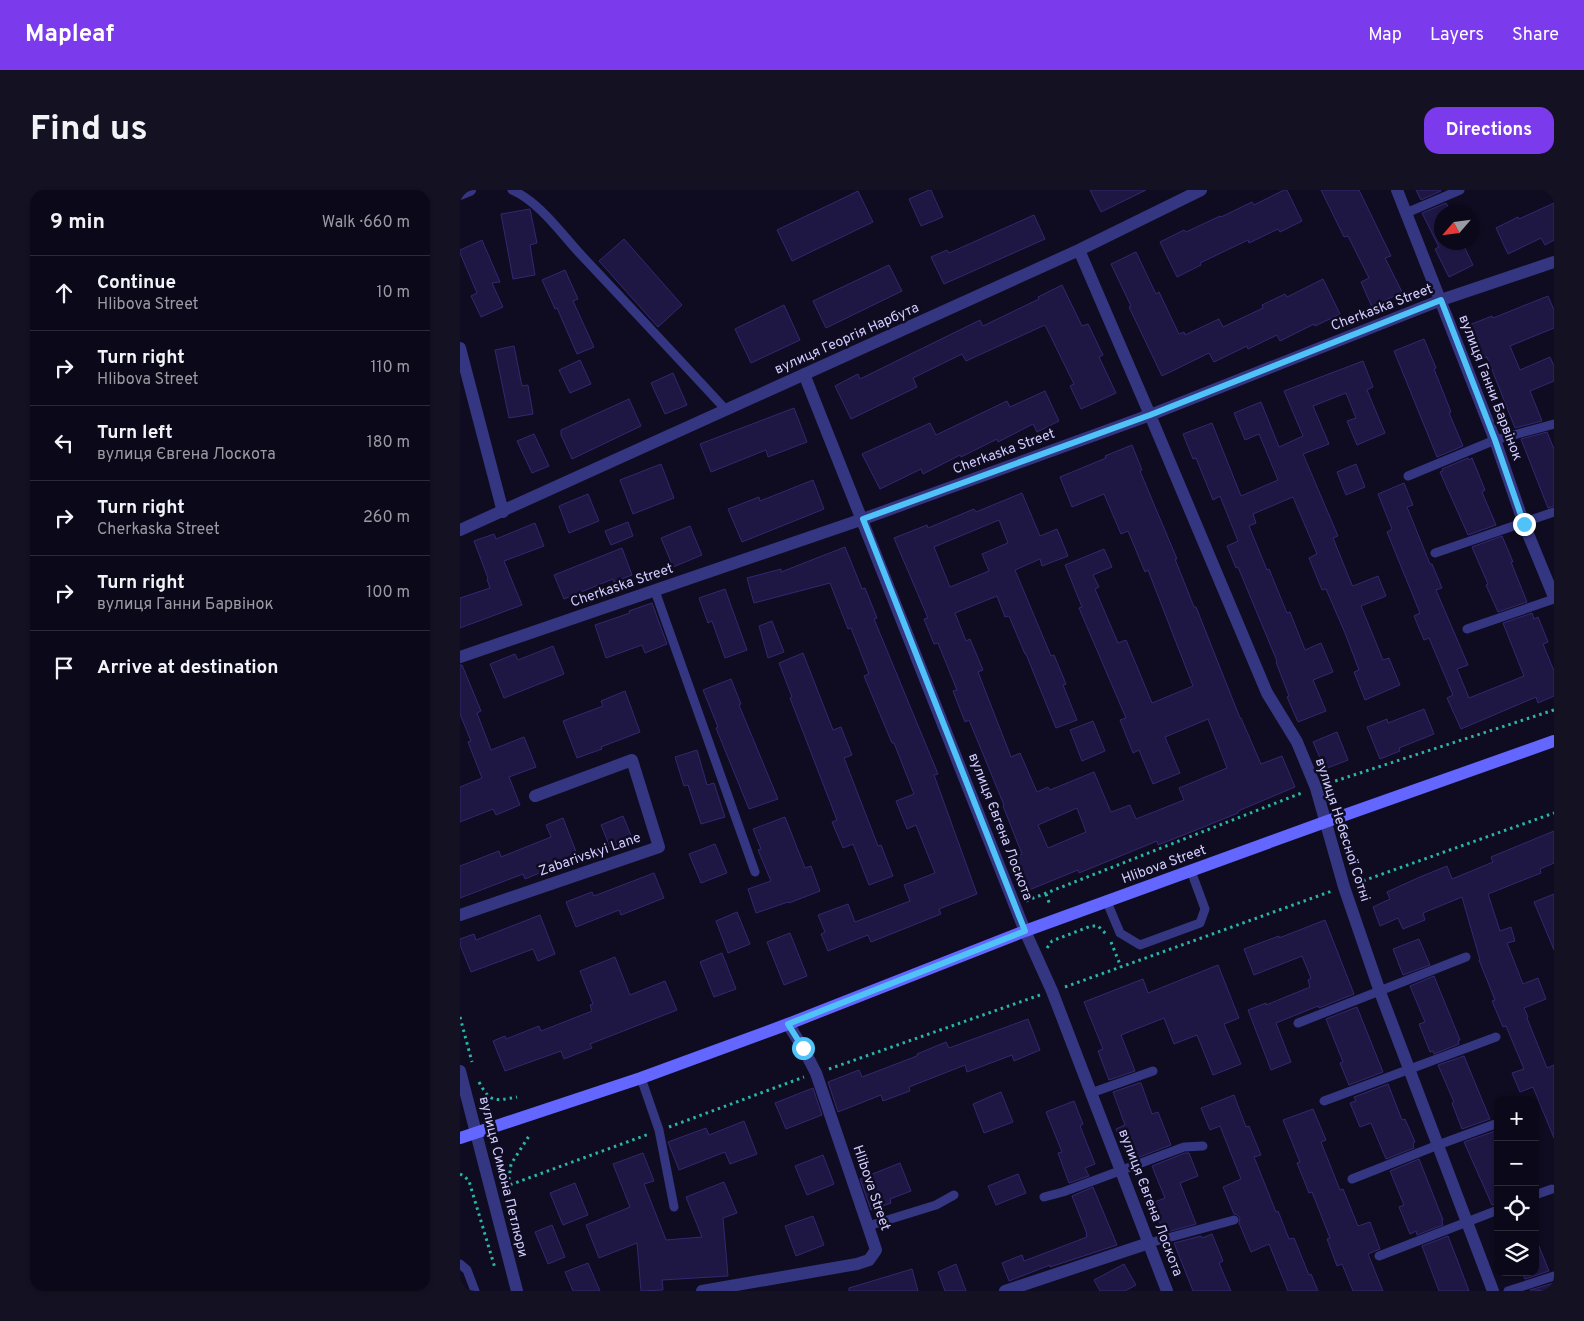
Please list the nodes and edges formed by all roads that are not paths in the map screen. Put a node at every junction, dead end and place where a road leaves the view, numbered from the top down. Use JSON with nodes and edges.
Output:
{"nodes":[{"id":1,"x":470,"y":190,"type":"edge"},
{"id":2,"x":512,"y":190,"type":"edge"},
{"id":3,"x":1201,"y":190,"type":"edge"},
{"id":4,"x":1397,"y":190,"type":"edge"},
{"id":5,"x":1460,"y":190,"type":"edge"},
{"id":6,"x":460,"y":194,"type":"edge"},
{"id":7,"x":1406,"y":213,"type":"junction"},
{"id":8,"x":1079,"y":250,"type":"junction"},
{"id":9,"x":1554,"y":262,"type":"edge"},
{"id":10,"x":1441,"y":300,"type":"junction"},
{"id":11,"x":460,"y":348,"type":"edge"},
{"id":12,"x":804,"y":374,"type":"junction"},
{"id":13,"x":726,"y":410,"type":"junction"},
{"id":14,"x":1150,"y":415,"type":"junction"},
{"id":15,"x":1554,"y":424,"type":"edge"},
{"id":16,"x":1495,"y":440,"type":"junction"},
{"id":17,"x":1408,"y":476,"type":"dead end"},
{"id":18,"x":503,"y":512,"type":"junction"},
{"id":19,"x":1554,"y":512,"type":"edge"},
{"id":20,"x":863,"y":519,"type":"junction"},
{"id":21,"x":1524,"y":524,"type":"junction"},
{"id":22,"x":460,"y":530,"type":"edge"},
{"id":23,"x":1435,"y":553,"type":"dead end"},
{"id":24,"x":655,"y":591,"type":"junction"},
{"id":25,"x":1554,"y":598,"type":"edge"},
{"id":26,"x":1467,"y":629,"type":"dead end"},
{"id":27,"x":460,"y":657,"type":"edge"},
{"id":28,"x":1554,"y":741,"type":"edge"},
{"id":29,"x":535,"y":796,"type":"dead end"},
{"id":30,"x":1325,"y":822,"type":"junction"},
{"id":31,"x":1191,"y":871,"type":"junction"},
{"id":32,"x":754,"y":872,"type":"dead end"},
{"id":33,"x":1107,"y":902,"type":"junction"},
{"id":34,"x":460,"y":915,"type":"edge"},
{"id":35,"x":1025,"y":931,"type":"junction"},
{"id":36,"x":1466,"y":957,"type":"dead end"},
{"id":37,"x":1380,"y":992,"type":"junction"},
{"id":38,"x":1298,"y":1023,"type":"dead end"},
{"id":39,"x":788,"y":1024,"type":"junction"},
{"id":40,"x":1496,"y":1037,"type":"dead end"},
{"id":41,"x":1410,"y":1070,"type":"junction"},
{"id":42,"x":460,"y":1071,"type":"edge"},
{"id":43,"x":1153,"y":1071,"type":"dead end"},
{"id":44,"x":641,"y":1078,"type":"junction"},
{"id":45,"x":1091,"y":1093,"type":"junction"},
{"id":46,"x":1324,"y":1101,"type":"dead end"},
{"id":47,"x":1494,"y":1124,"type":"edge"},
{"id":48,"x":477,"y":1134,"type":"junction"},
{"id":49,"x":460,"y":1138,"type":"edge"},
{"id":50,"x":1438,"y":1145,"type":"junction"},
{"id":51,"x":1203,"y":1146,"type":"dead end"},
{"id":52,"x":1120,"y":1169,"type":"junction"},
{"id":53,"x":1352,"y":1180,"type":"dead end"},
{"id":54,"x":1552,"y":1189,"type":"dead end"},
{"id":55,"x":1539,"y":1194,"type":"edge"},
{"id":56,"x":954,"y":1195,"type":"dead end"},
{"id":57,"x":1044,"y":1197,"type":"dead end"},
{"id":58,"x":674,"y":1207,"type":"dead end"},
{"id":59,"x":1494,"y":1212,"type":"edge"},
{"id":60,"x":1234,"y":1220,"type":"dead end"},
{"id":61,"x":1467,"y":1222,"type":"junction"},
{"id":62,"x":868,"y":1226,"type":"junction"},
{"id":63,"x":1149,"y":1243,"type":"junction"},
{"id":64,"x":1379,"y":1256,"type":"dead end"},
{"id":65,"x":460,"y":1264,"type":"edge"},
{"id":66,"x":1554,"y":1276,"type":"edge"},
{"id":67,"x":475,"y":1291,"type":"edge"},
{"id":68,"x":517,"y":1291,"type":"edge"},
{"id":69,"x":702,"y":1291,"type":"edge"},
{"id":70,"x":1005,"y":1291,"type":"edge"},
{"id":71,"x":1167,"y":1291,"type":"edge"},
{"id":72,"x":1493,"y":1291,"type":"edge"},
{"id":73,"x":1508,"y":1291,"type":"edge"}],
"edges":[{"from":1,"to":6,"type":"street"},
{"from":2,"to":13,"type":"lane"},
{"from":3,"to":8,"type":"street","name":"вулиця Георгія Нарбута"},
{"from":4,"to":7,"type":"street","name":"вулиця Ганни Барвінок"},
{"from":5,"to":7,"type":"lane"},
{"from":7,"to":10,"type":"street","name":"вулиця Ганни Барвінок"},
{"from":8,"to":12,"type":"street","name":"вулиця Георгія Нарбута"},
{"from":8,"to":14,"type":"street","name":"вулиця Небесної Сотні"},
{"from":9,"to":10,"type":"street","name":"Cherkaska Street"},
{"from":10,"to":14,"type":"street","name":"Cherkaska Street"},
{"from":10,"to":16,"type":"street","name":"вулиця Ганни Барвінок"},
{"from":11,"to":18,"type":"street"},
{"from":12,"to":13,"type":"street","name":"вулиця Георгія Нарбута"},
{"from":12,"to":20,"type":"street","name":"вулиця Євгена Лоскота"},
{"from":13,"to":18,"type":"street","name":"вулиця Георгія Нарбута"},
{"from":14,"to":20,"type":"street","name":"Cherkaska Street"},
{"from":14,"to":30,"type":"street","name":"вулиця Небесної Сотні"},
{"from":15,"to":16,"type":"lane"},
{"from":16,"to":17,"type":"lane"},
{"from":16,"to":21,"type":"street","name":"вулиця Ганни Барвінок"},
{"from":18,"to":22,"type":"street","name":"вулиця Георгія Нарбута"},
{"from":19,"to":21,"type":"lane"},
{"from":20,"to":24,"type":"street","name":"Cherkaska Street"},
{"from":20,"to":35,"type":"street","name":"вулиця Євгена Лоскота"},
{"from":21,"to":23,"type":"lane"},
{"from":21,"to":25,"type":"street","name":"вулиця Ганни Барвінок"},
{"from":24,"to":27,"type":"street","name":"Cherkaska Street"},
{"from":24,"to":32,"type":"lane"},
{"from":25,"to":26,"type":"lane"},
{"from":28,"to":30,"type":"main road","name":"Hlibova Street"},
{"from":29,"to":34,"type":"street","name":"Zabarivskyi Lane"},
{"from":30,"to":31,"type":"main road","name":"Hlibova Street"},
{"from":30,"to":37,"type":"street","name":"вулиця Небесної Сотні"},
{"from":31,"to":33,"type":"main road","name":"Hlibova Street"},
{"from":31,"to":33,"type":"lane"},
{"from":33,"to":35,"type":"main road","name":"Hlibova Street"},
{"from":35,"to":39,"type":"main road","name":"Hlibova Street"},
{"from":35,"to":45,"type":"street","name":"вулиця Євгена Лоскота"},
{"from":36,"to":37,"type":"lane"},
{"from":37,"to":38,"type":"lane"},
{"from":37,"to":41,"type":"street","name":"вулиця Небесної Сотні"},
{"from":39,"to":44,"type":"main road","name":"Hlibova Street"},
{"from":39,"to":62,"type":"street","name":"Hlibova Street"},
{"from":40,"to":41,"type":"lane"},
{"from":41,"to":46,"type":"lane"},
{"from":41,"to":50,"type":"street","name":"вулиця Небесної Сотні"},
{"from":42,"to":48,"type":"street","name":"вулиця Симона Петлюри"},
{"from":43,"to":45,"type":"lane"},
{"from":44,"to":48,"type":"main road","name":"Hlibova Street"},
{"from":44,"to":58,"type":"lane"},
{"from":45,"to":52,"type":"street","name":"вулиця Євгена Лоскота"},
{"from":47,"to":50,"type":"lane"},
{"from":48,"to":49,"type":"main road","name":"Hlibova Street"},
{"from":48,"to":68,"type":"street","name":"вулиця Симона Петлюри"},
{"from":50,"to":53,"type":"lane"},
{"from":50,"to":61,"type":"street","name":"вулиця Небесної Сотні"},
{"from":51,"to":52,"type":"lane"},
{"from":52,"to":57,"type":"lane"},
{"from":52,"to":63,"type":"street","name":"вулиця Євгена Лоскота"},
{"from":54,"to":55,"type":"lane"},
{"from":56,"to":62,"type":"lane"},
{"from":59,"to":61,"type":"lane"},
{"from":60,"to":63,"type":"lane"},
{"from":61,"to":64,"type":"lane"},
{"from":61,"to":72,"type":"street","name":"вулиця Небесної Сотні"},
{"from":62,"to":69,"type":"street","name":"Hlibova Street"},
{"from":63,"to":70,"type":"street"},
{"from":63,"to":71,"type":"street","name":"вулиця Євгена Лоскота"},
{"from":65,"to":67,"type":"lane"},
{"from":66,"to":73,"type":"lane"}]}
